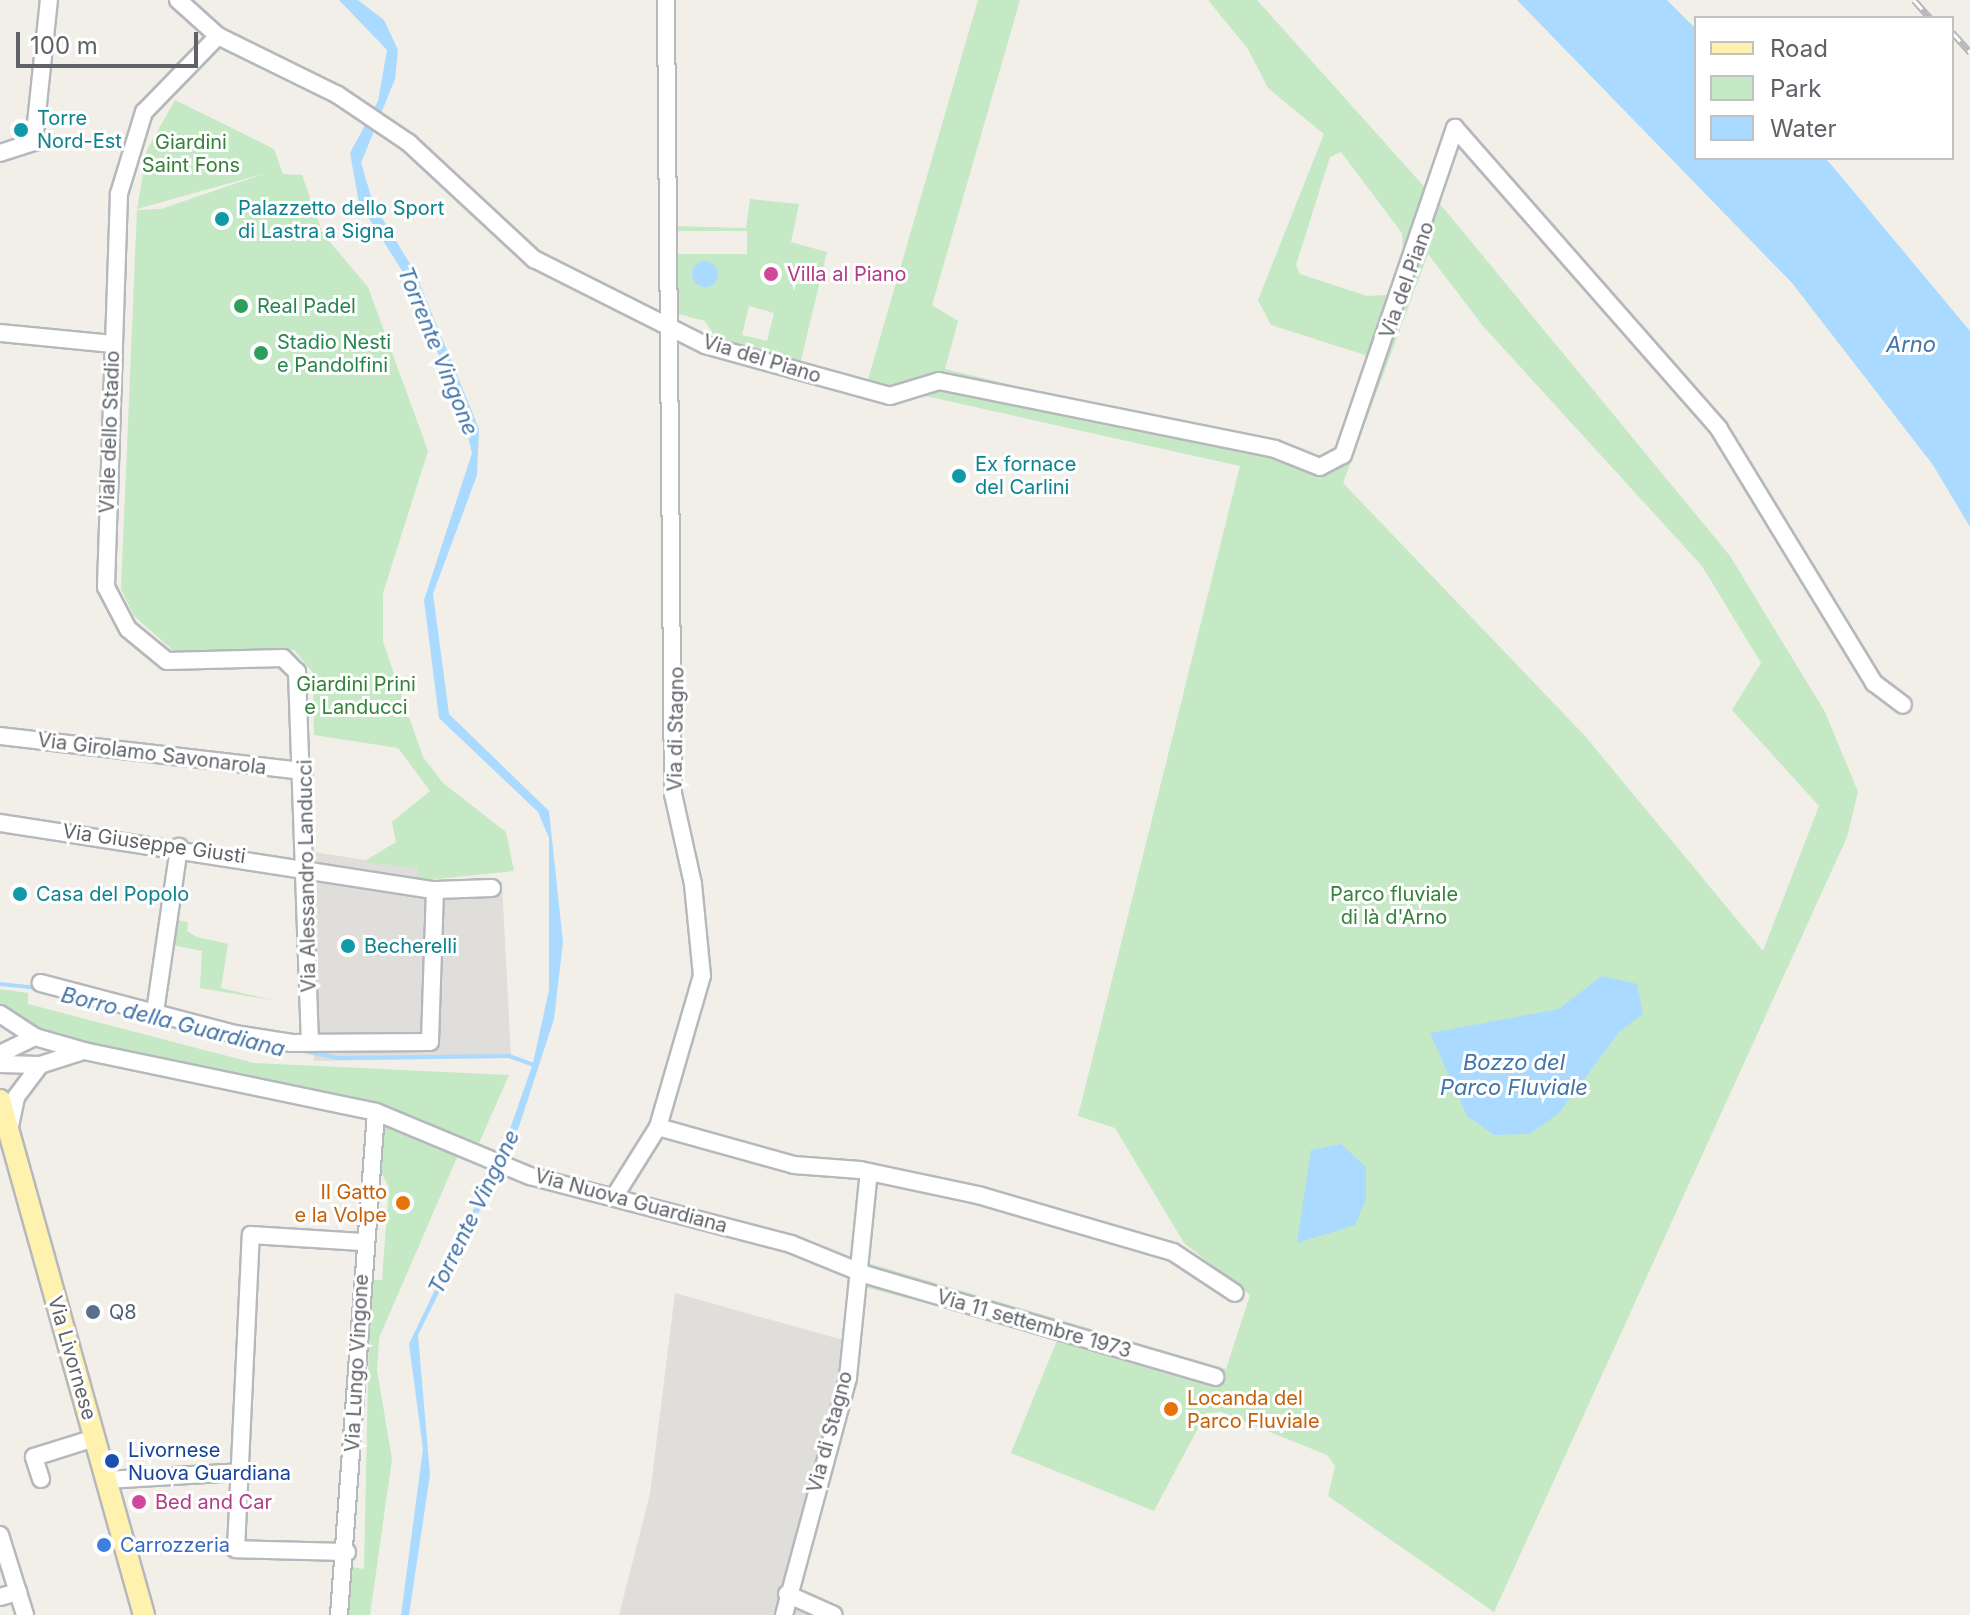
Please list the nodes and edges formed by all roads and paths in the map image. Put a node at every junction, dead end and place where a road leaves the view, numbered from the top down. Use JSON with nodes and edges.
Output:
{"nodes":[{"id":1,"x":49,"y":0,"type":"edge"},
{"id":2,"x":178,"y":0,"type":"edge"},
{"id":3,"x":666,"y":0,"type":"edge"},
{"id":4,"x":218,"y":36,"type":"junction"},
{"id":5,"x":0,"y":153,"type":"edge"},
{"id":6,"x":667,"y":323,"type":"junction"},
{"id":7,"x":0,"y":333,"type":"edge"},
{"id":8,"x":112,"y":344,"type":"junction"},
{"id":9,"x":1903,"y":705,"type":"dead end"},
{"id":10,"x":303,"y":710,"type":"joint"},
{"id":11,"x":0,"y":736,"type":"edge"},
{"id":12,"x":304,"y":771,"type":"junction"},
{"id":13,"x":0,"y":823,"type":"edge"},
{"id":14,"x":179,"y":847,"type":"junction"},
{"id":15,"x":308,"y":865,"type":"junction"},
{"id":16,"x":492,"y":888,"type":"dead end"},
{"id":17,"x":435,"y":890,"type":"junction"},
{"id":18,"x":41,"y":983,"type":"dead end"},
{"id":19,"x":155,"y":1012,"type":"junction"},
{"id":20,"x":0,"y":1014,"type":"edge"},
{"id":21,"x":35,"y":1037,"type":"junction"},
{"id":22,"x":310,"y":1041,"type":"junction"},
{"id":23,"x":84,"y":1051,"type":"junction"},
{"id":24,"x":0,"y":1054,"type":"edge"},
{"id":25,"x":0,"y":1064,"type":"edge"},
{"id":26,"x":40,"y":1065,"type":"junction"},
{"id":27,"x":0,"y":1100,"type":"edge"},
{"id":28,"x":376,"y":1112,"type":"junction"},
{"id":29,"x":658,"y":1127,"type":"junction"},
{"id":30,"x":11,"y":1143,"type":"junction"},
{"id":31,"x":869,"y":1172,"type":"junction"},
{"id":32,"x":616,"y":1194,"type":"junction"},
{"id":33,"x":362,"y":1242,"type":"junction"},
{"id":34,"x":854,"y":1269,"type":"junction"},
{"id":35,"x":1235,"y":1293,"type":"dead end"},
{"id":36,"x":1215,"y":1377,"type":"dead end"},
{"id":37,"x":95,"y":1438,"type":"junction"},
{"id":38,"x":239,"y":1472,"type":"junction"},
{"id":39,"x":41,"y":1479,"type":"dead end"},
{"id":40,"x":106,"y":1480,"type":"junction"},
{"id":41,"x":0,"y":1535,"type":"edge"},
{"id":42,"x":347,"y":1552,"type":"junction"},
{"id":43,"x":18,"y":1592,"type":"junction"},
{"id":44,"x":787,"y":1594,"type":"junction"},
{"id":45,"x":0,"y":1597,"type":"edge"},
{"id":46,"x":25,"y":1615,"type":"edge"},
{"id":47,"x":144,"y":1615,"type":"edge"},
{"id":48,"x":339,"y":1615,"type":"edge"},
{"id":49,"x":784,"y":1615,"type":"edge"},
{"id":50,"x":834,"y":1615,"type":"edge"}],
"edges":[{"from":1,"to":5,"type":"street"},
{"from":2,"to":4,"type":"street","name":"Via del Piano"},
{"from":3,"to":6,"type":"street"},
{"from":4,"to":6,"type":"street","name":"Via del Piano"},
{"from":4,"to":8,"type":"street","name":"Viale dello Stadio"},
{"from":6,"to":9,"type":"street","name":"Via del Piano"},
{"from":6,"to":29,"type":"street","name":"Via di Stagno"},
{"from":7,"to":8,"type":"street"},
{"from":8,"to":10,"type":"street","name":"Viale dello Stadio"},
{"from":10,"to":12,"type":"street","name":"Via Alessandro Landucci"},
{"from":11,"to":12,"type":"street","name":"Via Girolamo Savonarola"},
{"from":12,"to":15,"type":"street","name":"Via Alessandro Landucci"},
{"from":13,"to":14,"type":"street","name":"Via Giuseppe Giusti"},
{"from":14,"to":15,"type":"street","name":"Via Giuseppe Giusti"},
{"from":14,"to":19,"type":"street"},
{"from":15,"to":17,"type":"street","name":"Via Giuseppe Giusti"},
{"from":15,"to":22,"type":"street","name":"Via Alessandro Landucci"},
{"from":16,"to":17,"type":"street","name":"Via Giuseppe Giusti"},
{"from":17,"to":22,"type":"street"},
{"from":18,"to":19,"type":"street"},
{"from":19,"to":22,"type":"street"},
{"from":20,"to":21,"type":"street","name":"Via Nuova Guardiana"},
{"from":21,"to":23,"type":"street","name":"Via Nuova Guardiana"},
{"from":21,"to":24,"type":"street"},
{"from":23,"to":26,"type":"street","name":"Via Nuova Guardiana"},
{"from":23,"to":28,"type":"street","name":"Via Nuova Guardiana"},
{"from":25,"to":26,"type":"street","name":"Via Nuova Guardiana"},
{"from":26,"to":30,"type":"street"},
{"from":27,"to":30,"type":"main road","name":"Via Livornese"},
{"from":28,"to":32,"type":"street","name":"Via Nuova Guardiana"},
{"from":28,"to":33,"type":"street","name":"Via Lungo Vingone"},
{"from":29,"to":31,"type":"street"},
{"from":29,"to":32,"type":"street","name":"Via di Stagno"},
{"from":30,"to":37,"type":"main road","name":"Via Livornese"},
{"from":31,"to":34,"type":"street","name":"Via di Stagno"},
{"from":31,"to":35,"type":"street"},
{"from":32,"to":34,"type":"street","name":"Via Nuova Guardiana"},
{"from":33,"to":38,"type":"street"},
{"from":33,"to":42,"type":"street","name":"Via Lungo Vingone"},
{"from":34,"to":36,"type":"street","name":"Via 11 settembre 1973"},
{"from":34,"to":44,"type":"street","name":"Via di Stagno"},
{"from":37,"to":39,"type":"street"},
{"from":37,"to":40,"type":"main road","name":"Via Livornese"},
{"from":38,"to":40,"type":"street"},
{"from":38,"to":42,"type":"street"},
{"from":40,"to":47,"type":"main road","name":"Via Livornese"},
{"from":41,"to":43,"type":"street"},
{"from":42,"to":48,"type":"street","name":"Via Lungo Vingone"},
{"from":43,"to":45,"type":"street"},
{"from":43,"to":46,"type":"street"},
{"from":44,"to":49,"type":"street","name":"Via di Stagno"},
{"from":44,"to":50,"type":"street"}]}
